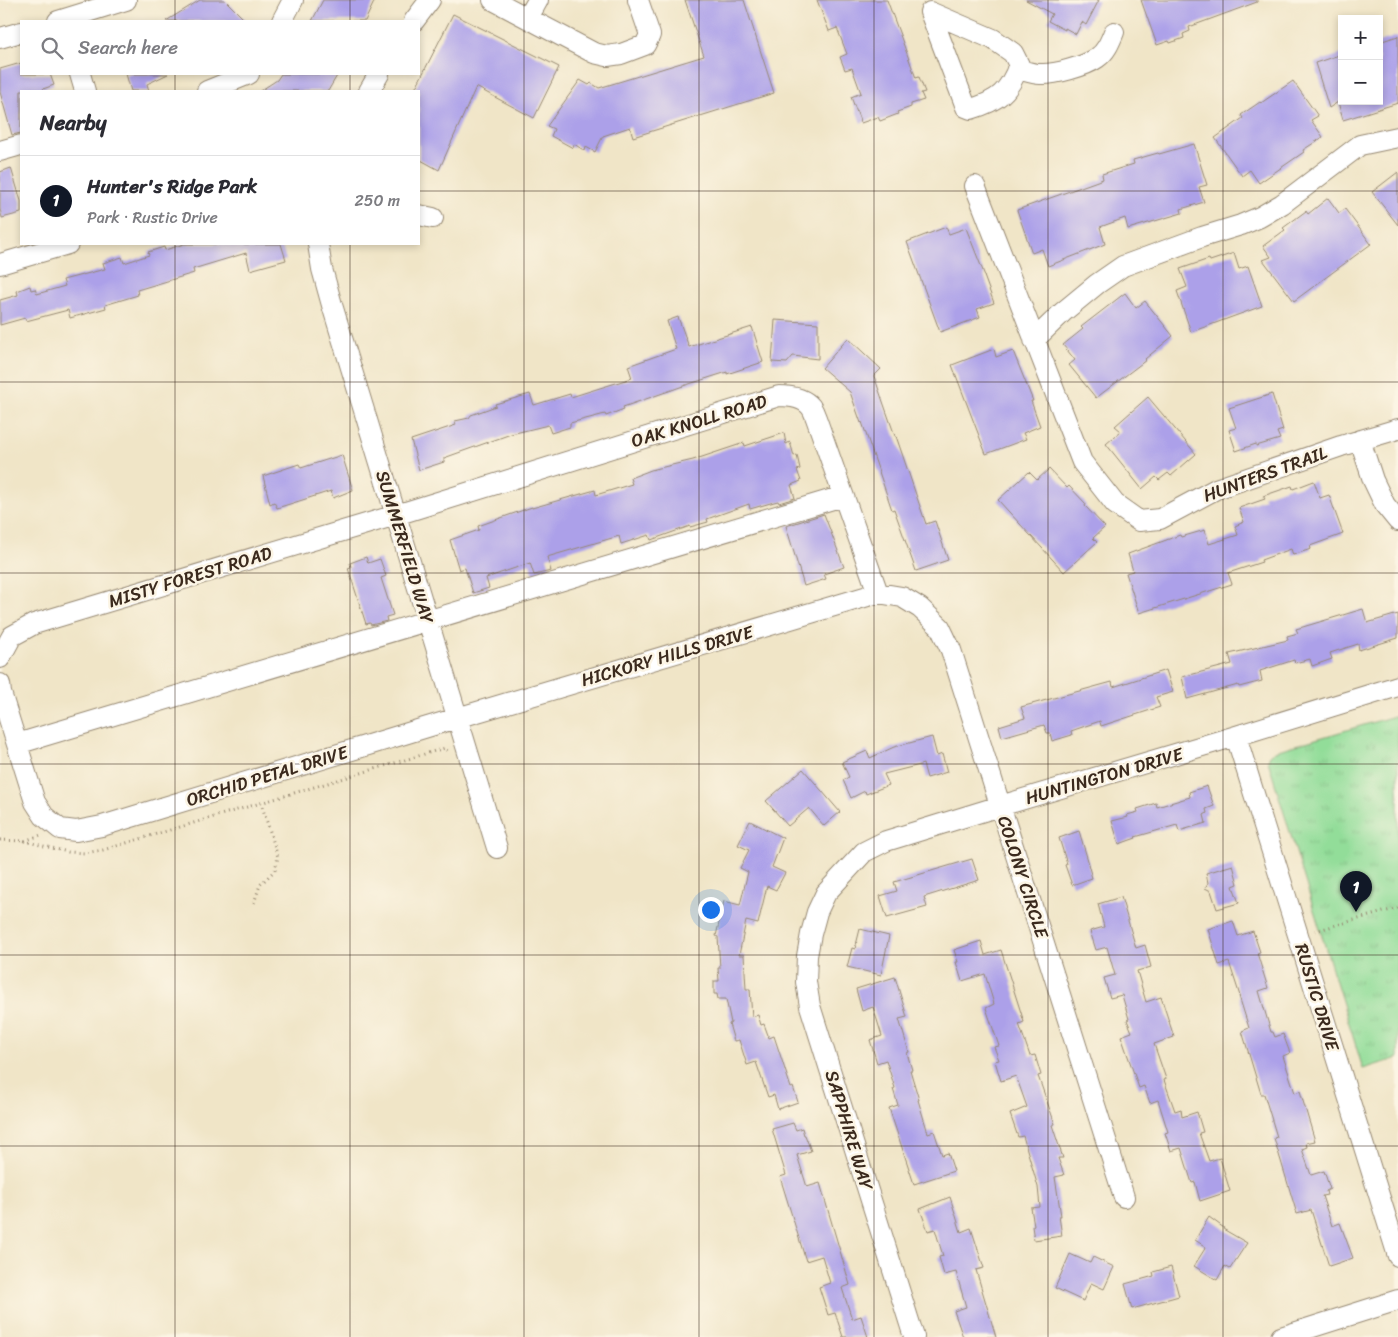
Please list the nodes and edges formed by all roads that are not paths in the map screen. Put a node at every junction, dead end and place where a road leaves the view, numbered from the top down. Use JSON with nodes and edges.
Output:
{"nodes":[{"id":1,"x":126,"y":0,"type":"edge"},
{"id":2,"x":293,"y":0,"type":"edge"},
{"id":3,"x":414,"y":0,"type":"edge"},
{"id":4,"x":430,"y":0,"type":"edge"},
{"id":5,"x":493,"y":0,"type":"edge"},
{"id":6,"x":538,"y":0,"type":"edge"},
{"id":7,"x":638,"y":0,"type":"edge"},
{"id":8,"x":928,"y":6,"type":"edge"},
{"id":9,"x":528,"y":18,"type":"junction"},
{"id":10,"x":65,"y":20,"type":"edge"},
{"id":11,"x":283,"y":20,"type":"edge"},
{"id":12,"x":403,"y":20,"type":"edge"},
{"id":13,"x":415,"y":20,"type":"edge"},
{"id":14,"x":20,"y":32,"type":"edge"},
{"id":15,"x":1114,"y":32,"type":"dead end"},
{"id":16,"x":0,"y":38,"type":"edge"},
{"id":17,"x":1017,"y":69,"type":"junction"},
{"id":18,"x":80,"y":75,"type":"edge"},
{"id":19,"x":247,"y":75,"type":"edge"},
{"id":20,"x":378,"y":75,"type":"edge"},
{"id":21,"x":85,"y":90,"type":"edge"},
{"id":22,"x":209,"y":90,"type":"edge"},
{"id":23,"x":371,"y":90,"type":"edge"},
{"id":24,"x":1398,"y":137,"type":"edge"},
{"id":25,"x":20,"y":145,"type":"edge"},
{"id":26,"x":0,"y":151,"type":"edge"},
{"id":27,"x":975,"y":186,"type":"dead end"},
{"id":28,"x":65,"y":245,"type":"edge"},
{"id":29,"x":318,"y":245,"type":"edge"},
{"id":30,"x":0,"y":264,"type":"edge"},
{"id":31,"x":1034,"y":340,"type":"junction"},
{"id":32,"x":1398,"y":429,"type":"edge"},
{"id":33,"x":1360,"y":440,"type":"junction"},
{"id":34,"x":843,"y":496,"type":"junction"},
{"id":35,"x":396,"y":516,"type":"junction"},
{"id":36,"x":1398,"y":521,"type":"edge"},
{"id":37,"x":878,"y":593,"type":"junction"},
{"id":38,"x":427,"y":621,"type":"junction"},
{"id":39,"x":0,"y":658,"type":"edge"},
{"id":40,"x":0,"y":684,"type":"edge"},
{"id":41,"x":1398,"y":686,"type":"edge"},
{"id":42,"x":457,"y":718,"type":"junction"},
{"id":43,"x":1236,"y":736,"type":"junction"},
{"id":44,"x":17,"y":744,"type":"junction"},
{"id":45,"x":1000,"y":806,"type":"junction"},
{"id":46,"x":497,"y":848,"type":"dead end"},
{"id":47,"x":814,"y":920,"type":"joint"},
{"id":48,"x":1124,"y":1197,"type":"dead end"},
{"id":49,"x":1398,"y":1256,"type":"edge"},
{"id":50,"x":1398,"y":1300,"type":"edge"},
{"id":51,"x":914,"y":1337,"type":"edge"},
{"id":52,"x":1281,"y":1337,"type":"edge"}],
"edges":[{"from":1,"to":10,"type":"street"},
{"from":2,"to":11,"type":"street"},
{"from":3,"to":12,"type":"street"},
{"from":4,"to":13,"type":"street"},
{"from":5,"to":9,"type":"street"},
{"from":6,"to":9,"type":"street"},
{"from":7,"to":9,"type":"street"},
{"from":8,"to":17,"type":"street"},
{"from":8,"to":17,"type":"street"},
{"from":14,"to":16,"type":"street"},
{"from":15,"to":17,"type":"street"},
{"from":18,"to":21,"type":"street"},
{"from":19,"to":22,"type":"street"},
{"from":20,"to":23,"type":"street"},
{"from":24,"to":31,"type":"street"},
{"from":25,"to":26,"type":"street"},
{"from":27,"to":31,"type":"street","name":"HUNTERS TRAIL"},
{"from":28,"to":30,"type":"street"},
{"from":29,"to":35,"type":"street","name":"SUMMERFIELD WAY"},
{"from":31,"to":33,"type":"street","name":"HUNTERS TRAIL"},
{"from":32,"to":33,"type":"street","name":"HUNTERS TRAIL"},
{"from":33,"to":36,"type":"street"},
{"from":34,"to":35,"type":"street","name":"OAK KNOLL ROAD"},
{"from":34,"to":37,"type":"street","name":"OAK KNOLL ROAD"},
{"from":34,"to":38,"type":"street"},
{"from":35,"to":38,"type":"street","name":"SUMMERFIELD WAY"},
{"from":35,"to":39,"type":"street","name":"MISTY FOREST ROAD"},
{"from":37,"to":42,"type":"street","name":"HICKORY HILLS DRIVE"},
{"from":37,"to":45,"type":"street","name":"COLONY CIRCLE"},
{"from":38,"to":42,"type":"street","name":"SUMMERFIELD WAY"},
{"from":38,"to":44,"type":"street"},
{"from":40,"to":44,"type":"street"},
{"from":41,"to":43,"type":"street","name":"HUNTINGTON DRIVE"},
{"from":42,"to":44,"type":"street","name":"ORCHID PETAL DRIVE"},
{"from":42,"to":46,"type":"street","name":"SUMMERFIELD WAY"},
{"from":43,"to":45,"type":"street","name":"HUNTINGTON DRIVE"},
{"from":43,"to":49,"type":"street","name":"RUSTIC DRIVE"},
{"from":45,"to":47,"type":"street","name":"HUNTINGTON DRIVE"},
{"from":45,"to":48,"type":"street","name":"COLONY CIRCLE"},
{"from":47,"to":51,"type":"street","name":"SAPPHIRE WAY"},
{"from":50,"to":52,"type":"street"}]}
